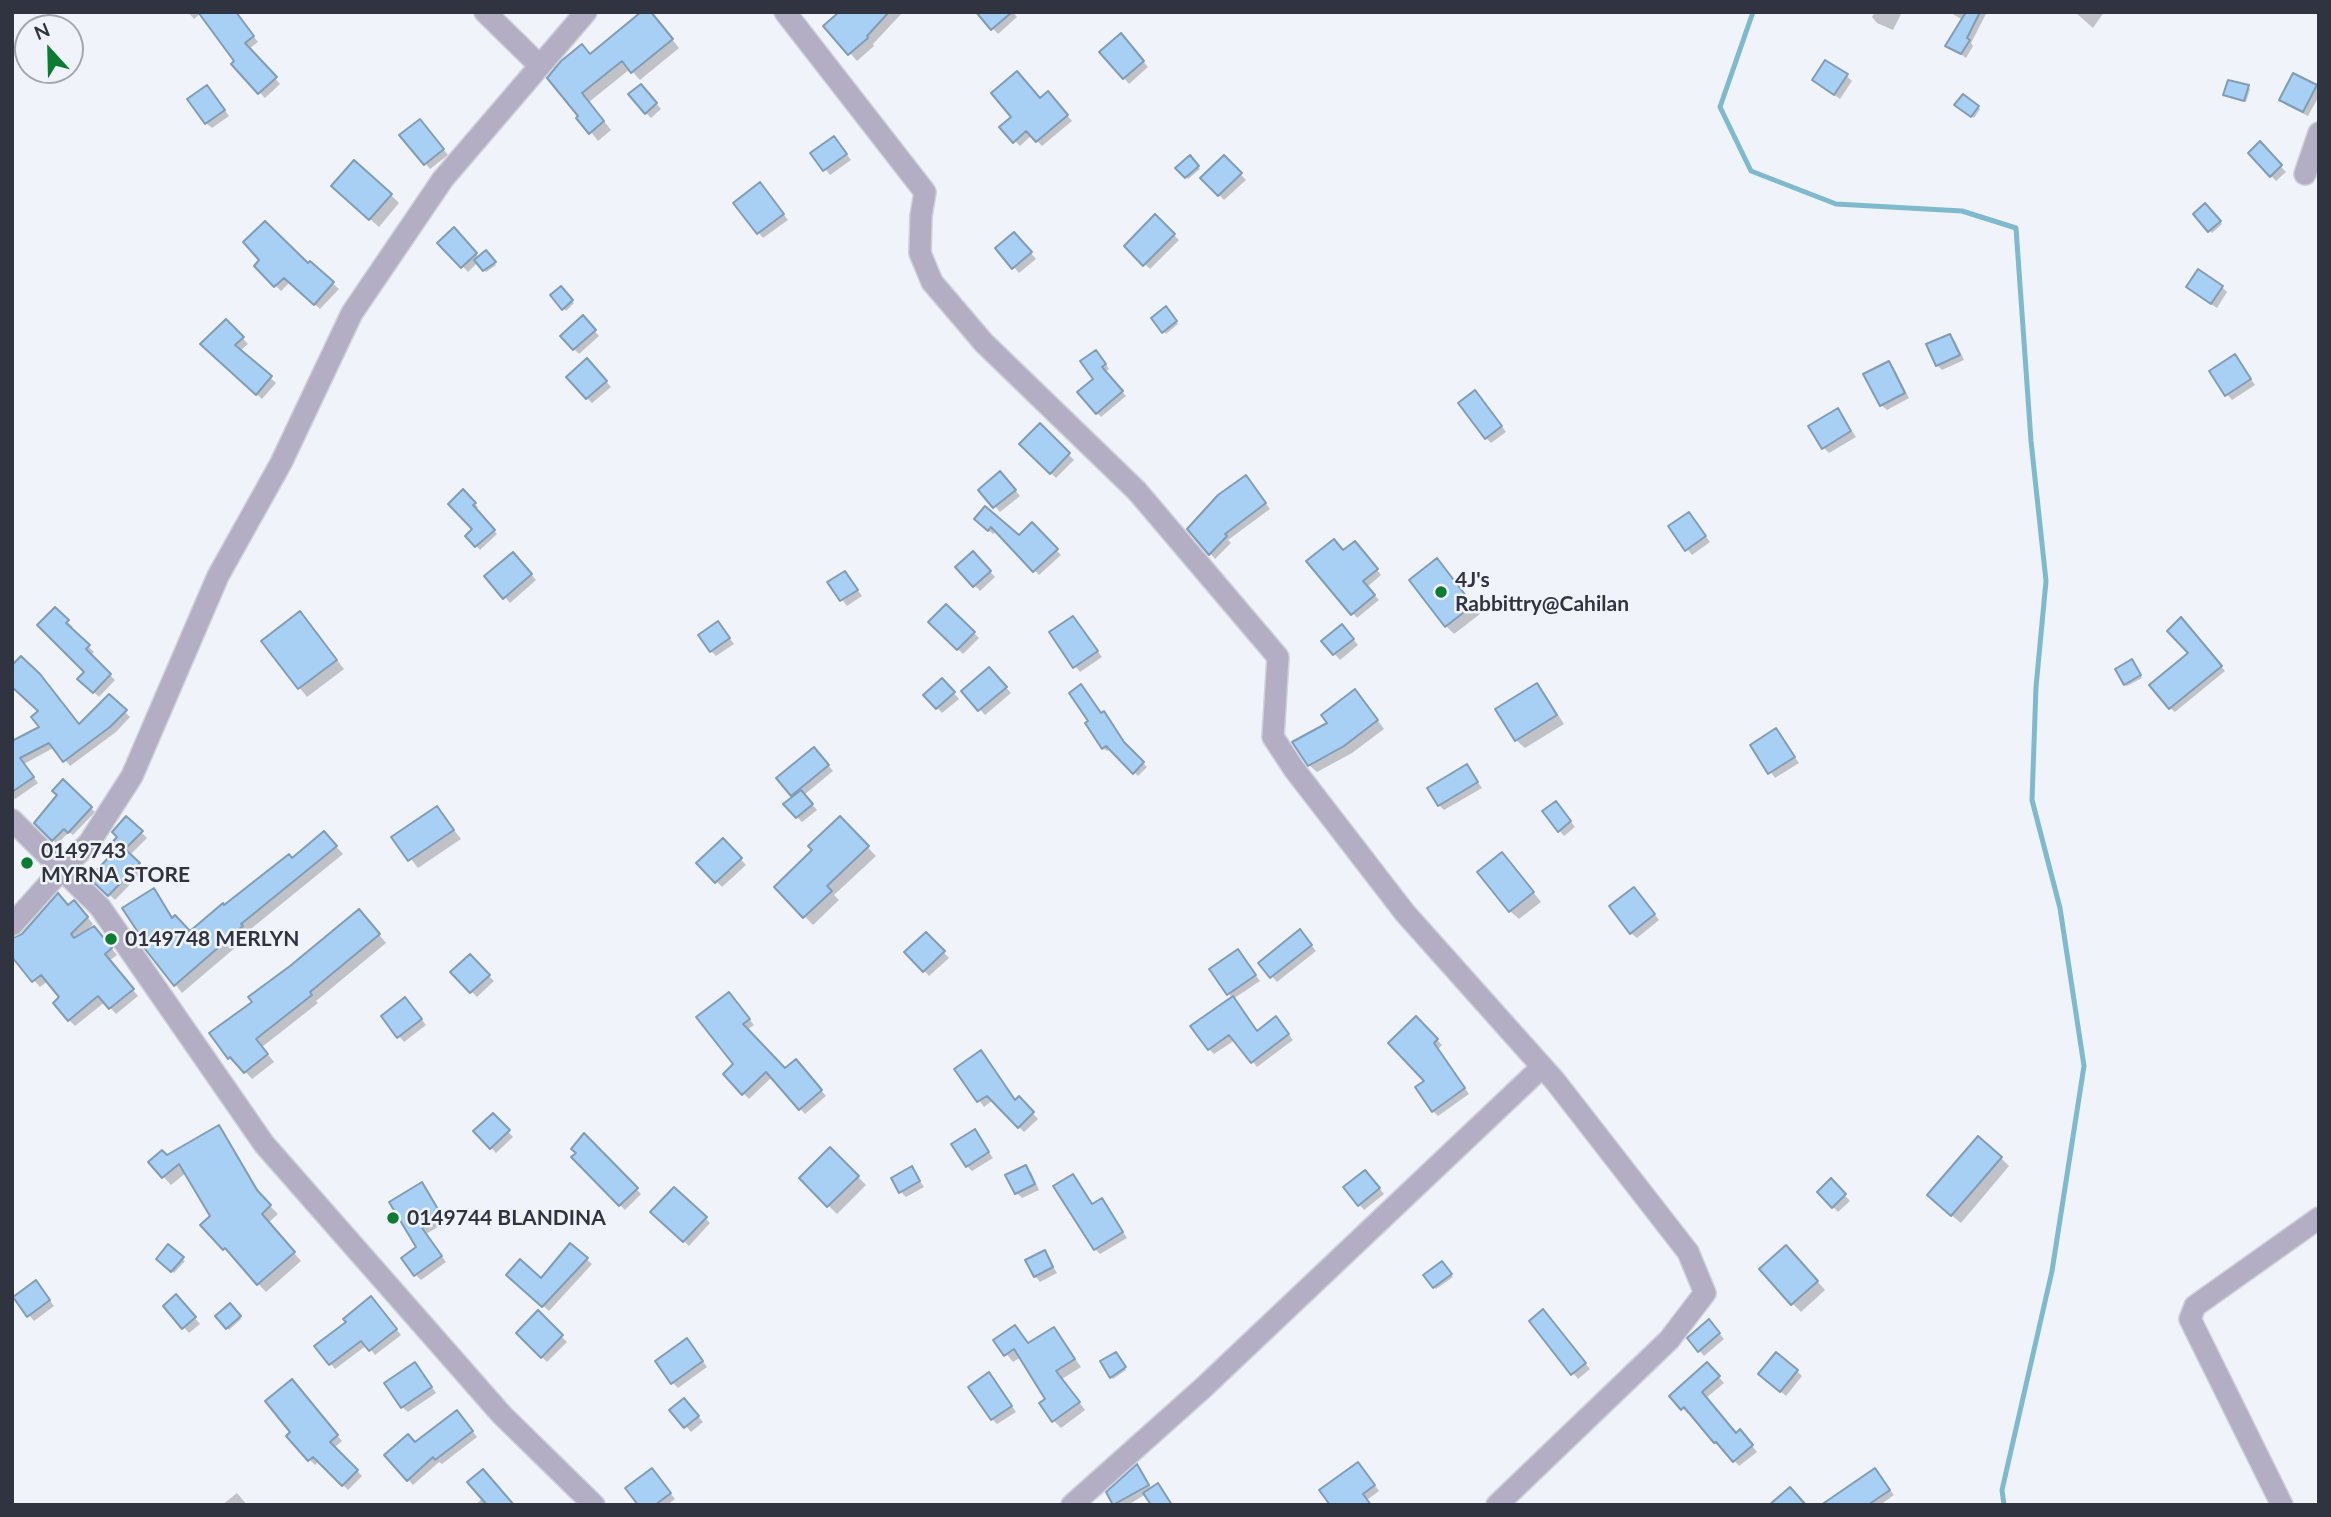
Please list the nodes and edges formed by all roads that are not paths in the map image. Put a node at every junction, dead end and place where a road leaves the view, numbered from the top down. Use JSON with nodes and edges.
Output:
{"nodes":[{"id":1,"x":485,"y":12,"type":"edge"},
{"id":2,"x":586,"y":12,"type":"edge"},
{"id":3,"x":785,"y":12,"type":"edge"},
{"id":4,"x":540,"y":66,"type":"junction"},
{"id":5,"x":2319,"y":132,"type":"edge"},
{"id":6,"x":2305,"y":174,"type":"dead end"},
{"id":7,"x":12,"y":820,"type":"edge"},
{"id":8,"x":62,"y":869,"type":"junction"},
{"id":9,"x":12,"y":925,"type":"edge"},
{"id":10,"x":1542,"y":1067,"type":"junction"},
{"id":11,"x":2319,"y":1218,"type":"edge"},
{"id":12,"x":594,"y":1505,"type":"edge"},
{"id":13,"x":1072,"y":1505,"type":"edge"},
{"id":14,"x":1497,"y":1505,"type":"edge"},
{"id":15,"x":2282,"y":1505,"type":"edge"}],
"edges":[{"from":1,"to":4,"type":"street"},
{"from":2,"to":4,"type":"street"},
{"from":3,"to":10,"type":"street"},
{"from":4,"to":8,"type":"street"},
{"from":5,"to":6,"type":"street"},
{"from":7,"to":8,"type":"street"},
{"from":8,"to":9,"type":"street"},
{"from":8,"to":12,"type":"street"},
{"from":10,"to":13,"type":"street"},
{"from":10,"to":14,"type":"street"},
{"from":11,"to":15,"type":"street"}]}
